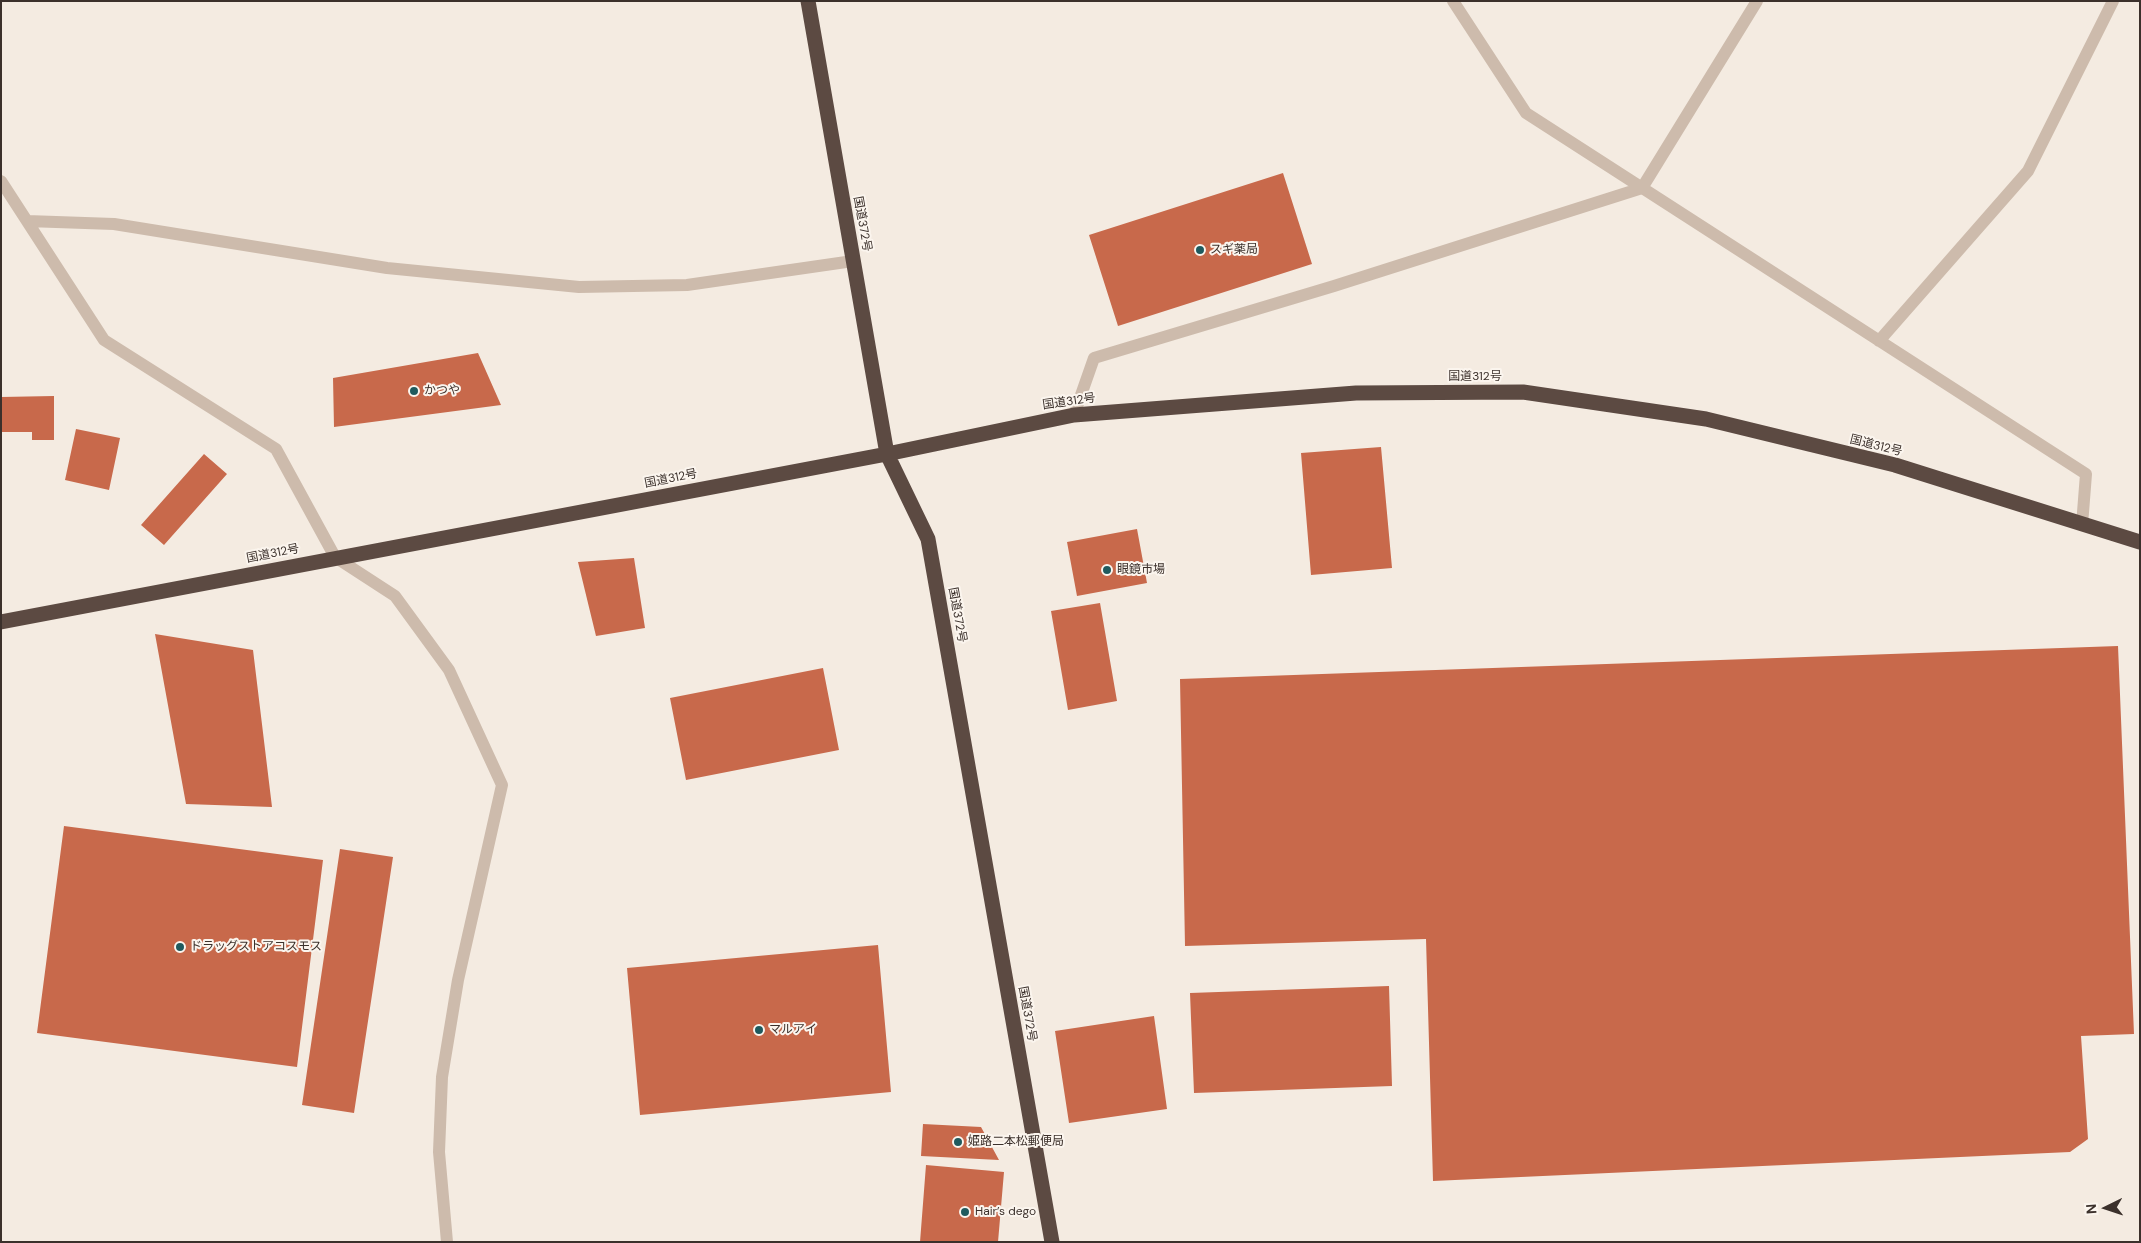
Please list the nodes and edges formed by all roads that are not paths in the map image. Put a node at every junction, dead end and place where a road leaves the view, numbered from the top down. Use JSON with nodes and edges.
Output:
{"nodes":[{"id":1,"x":808,"y":1,"type":"edge"},
{"id":2,"x":1453,"y":1,"type":"edge"},
{"id":3,"x":1757,"y":1,"type":"edge"},
{"id":4,"x":2113,"y":1,"type":"edge"},
{"id":5,"x":1,"y":181,"type":"edge"},
{"id":6,"x":1642,"y":188,"type":"junction"},
{"id":7,"x":27,"y":220,"type":"junction"},
{"id":8,"x":853,"y":260,"type":"junction"},
{"id":9,"x":1879,"y":341,"type":"junction"},
{"id":10,"x":1074,"y":415,"type":"junction"},
{"id":11,"x":887,"y":454,"type":"junction"},
{"id":12,"x":2082,"y":525,"type":"junction"},
{"id":13,"x":2140,"y":542,"type":"edge"},
{"id":14,"x":335,"y":557,"type":"junction"},
{"id":15,"x":1,"y":622,"type":"edge"},
{"id":16,"x":447,"y":1242,"type":"edge"},
{"id":17,"x":1052,"y":1242,"type":"edge"}],
"edges":[{"from":1,"to":8,"type":"highway","name":"国道372号"},
{"from":2,"to":6,"type":"street"},
{"from":3,"to":6,"type":"street"},
{"from":4,"to":9,"type":"street"},
{"from":5,"to":7,"type":"street"},
{"from":6,"to":9,"type":"street"},
{"from":6,"to":10,"type":"street"},
{"from":7,"to":8,"type":"street"},
{"from":7,"to":14,"type":"street"},
{"from":8,"to":11,"type":"highway","name":"国道372号"},
{"from":9,"to":12,"type":"street"},
{"from":10,"to":11,"type":"highway","name":"国道312号"},
{"from":10,"to":12,"type":"highway","name":"国道312号"},
{"from":11,"to":14,"type":"highway","name":"国道312号"},
{"from":11,"to":17,"type":"highway","name":"国道372号"},
{"from":12,"to":13,"type":"highway","name":"国道312号"},
{"from":14,"to":15,"type":"highway","name":"国道312号"},
{"from":14,"to":16,"type":"street"}]}
